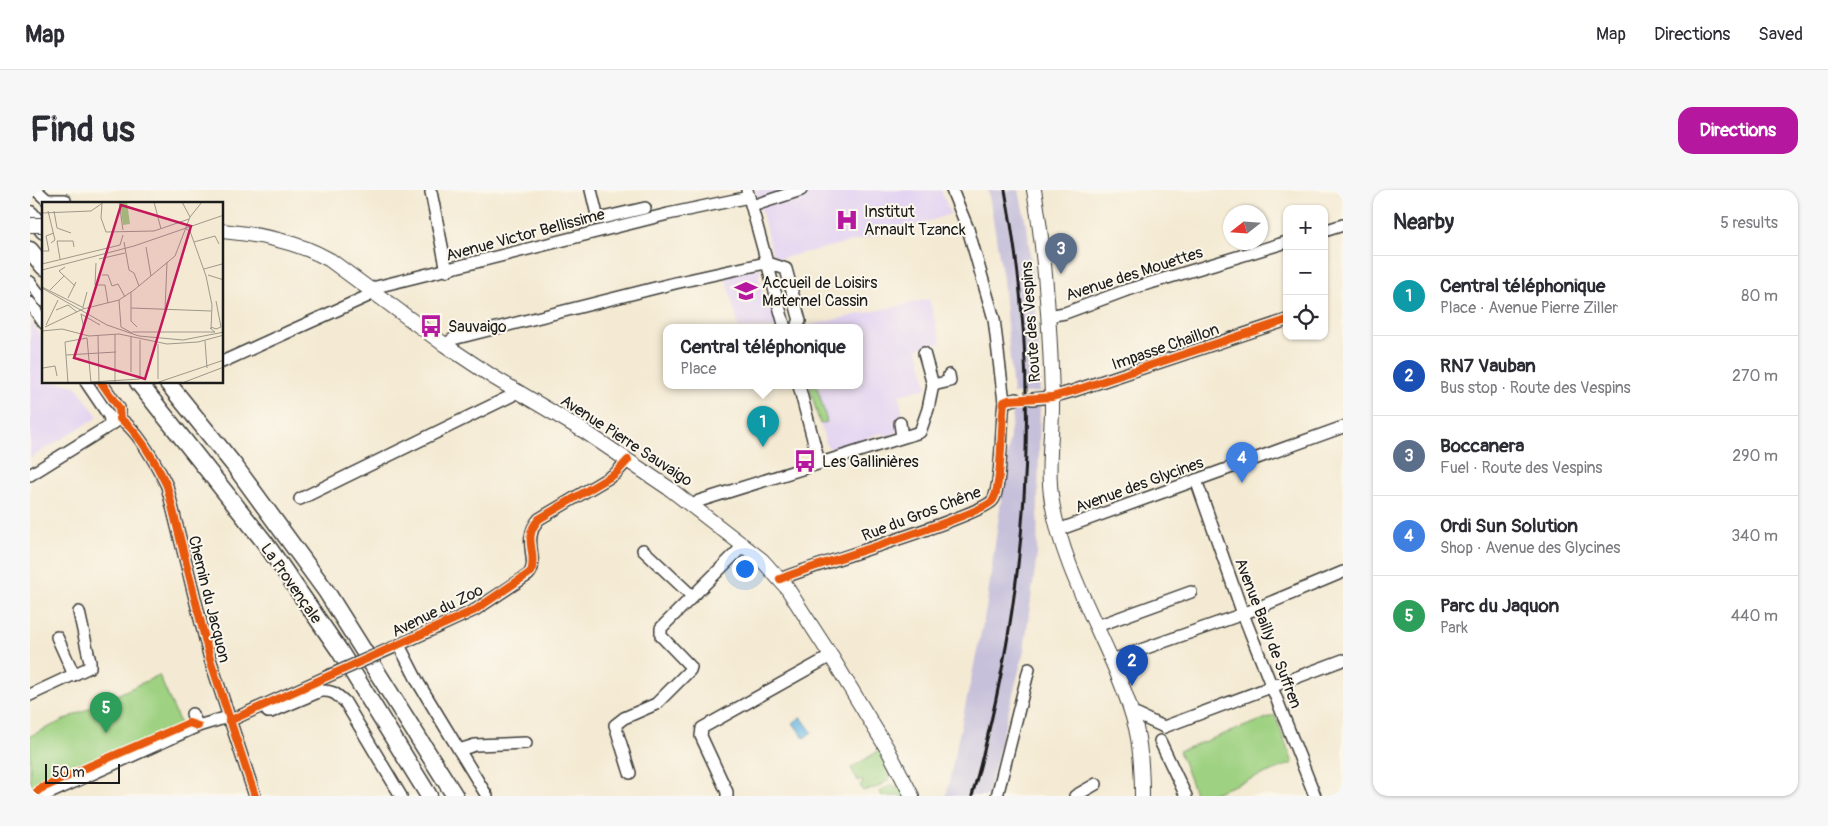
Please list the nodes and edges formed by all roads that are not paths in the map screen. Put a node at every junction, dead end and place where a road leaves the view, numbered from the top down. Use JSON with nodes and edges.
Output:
{"nodes":[{"id":1,"x":36,"y":190,"type":"edge"},
{"id":2,"x":591,"y":190,"type":"edge"},
{"id":3,"x":802,"y":190,"type":"edge"},
{"id":4,"x":952,"y":190,"type":"edge"},
{"id":5,"x":1034,"y":190,"type":"edge"},
{"id":6,"x":431,"y":192,"type":"dead end"},
{"id":7,"x":66,"y":198,"type":"edge"},
{"id":8,"x":749,"y":198,"type":"edge"},
{"id":9,"x":645,"y":208,"type":"dead end"},
{"id":10,"x":30,"y":214,"type":"edge"},
{"id":11,"x":1343,"y":225,"type":"edge"},
{"id":12,"x":42,"y":229,"type":"edge"},
{"id":13,"x":1328,"y":230,"type":"edge"},
{"id":14,"x":224,"y":231,"type":"edge"},
{"id":15,"x":1283,"y":243,"type":"edge"},
{"id":16,"x":30,"y":250,"type":"edge"},
{"id":17,"x":768,"y":263,"type":"junction"},
{"id":18,"x":42,"y":265,"type":"edge"},
{"id":19,"x":447,"y":271,"type":"junction"},
{"id":20,"x":30,"y":282,"type":"edge"},
{"id":21,"x":377,"y":294,"type":"junction"},
{"id":22,"x":42,"y":298,"type":"edge"},
{"id":23,"x":30,"y":303,"type":"edge"},
{"id":24,"x":1048,"y":316,"type":"junction"},
{"id":25,"x":42,"y":320,"type":"edge"},
{"id":26,"x":1283,"y":321,"type":"edge"},
{"id":27,"x":784,"y":324,"type":"edge"},
{"id":28,"x":798,"y":324,"type":"edge"},
{"id":29,"x":445,"y":345,"type":"junction"},
{"id":30,"x":924,"y":354,"type":"dead end"},
{"id":31,"x":224,"y":361,"type":"edge"},
{"id":32,"x":949,"y":375,"type":"dead end"},
{"id":33,"x":87,"y":384,"type":"edge"},
{"id":34,"x":102,"y":384,"type":"edge"},
{"id":35,"x":140,"y":384,"type":"edge"},
{"id":36,"x":169,"y":384,"type":"edge"},
{"id":37,"x":933,"y":385,"type":"junction"},
{"id":38,"x":800,"y":389,"type":"edge"},
{"id":39,"x":516,"y":391,"type":"junction"},
{"id":40,"x":1052,"y":397,"type":"junction"},
{"id":41,"x":1016,"y":399,"type":"dead end"},
{"id":42,"x":1032,"y":399,"type":"dead end"},
{"id":43,"x":1004,"y":402,"type":"junction"},
{"id":44,"x":116,"y":422,"type":"junction"},
{"id":45,"x":900,"y":423,"type":"dead end"},
{"id":46,"x":1343,"y":427,"type":"edge"},
{"id":47,"x":902,"y":437,"type":"junction"},
{"id":48,"x":628,"y":460,"type":"junction"},
{"id":49,"x":822,"y":461,"type":"junction"},
{"id":50,"x":30,"y":475,"type":"edge"},
{"id":51,"x":1196,"y":480,"type":"junction"},
{"id":52,"x":300,"y":500,"type":"dead end"},
{"id":53,"x":694,"y":506,"type":"junction"},
{"id":54,"x":1058,"y":530,"type":"junction"},
{"id":55,"x":744,"y":545,"type":"junction"},
{"id":56,"x":643,"y":550,"type":"dead end"},
{"id":57,"x":1343,"y":572,"type":"edge"},
{"id":58,"x":780,"y":579,"type":"junction"},
{"id":59,"x":1191,"y":592,"type":"dead end"},
{"id":60,"x":692,"y":596,"type":"junction"},
{"id":61,"x":79,"y":612,"type":"dead end"},
{"id":62,"x":1243,"y":614,"type":"junction"},
{"id":63,"x":1098,"y":626,"type":"junction"},
{"id":64,"x":57,"y":637,"type":"dead end"},
{"id":65,"x":396,"y":646,"type":"junction"},
{"id":66,"x":831,"y":656,"type":"junction"},
{"id":67,"x":1112,"y":660,"type":"junction"},
{"id":68,"x":1343,"y":660,"type":"edge"},
{"id":69,"x":1029,"y":669,"type":"dead end"},
{"id":70,"x":74,"y":674,"type":"junction"},
{"id":71,"x":1271,"y":686,"type":"junction"},
{"id":72,"x":30,"y":695,"type":"edge"},
{"id":73,"x":264,"y":706,"type":"junction"},
{"id":74,"x":1132,"y":712,"type":"junction"},
{"id":75,"x":192,"y":714,"type":"dead end"},
{"id":76,"x":229,"y":719,"type":"junction"},
{"id":77,"x":1152,"y":723,"type":"junction"},
{"id":78,"x":198,"y":726,"type":"junction"},
{"id":79,"x":1164,"y":727,"type":"junction"},
{"id":80,"x":1136,"y":730,"type":"junction"},
{"id":81,"x":1160,"y":741,"type":"junction"},
{"id":82,"x":526,"y":743,"type":"dead end"},
{"id":83,"x":1139,"y":745,"type":"junction"},
{"id":84,"x":459,"y":750,"type":"junction"},
{"id":85,"x":630,"y":773,"type":"dead end"},
{"id":86,"x":1096,"y":784,"type":"dead end"},
{"id":87,"x":43,"y":796,"type":"edge"},
{"id":88,"x":254,"y":796,"type":"edge"},
{"id":89,"x":401,"y":796,"type":"edge"},
{"id":90,"x":429,"y":796,"type":"edge"},
{"id":91,"x":455,"y":796,"type":"edge"},
{"id":92,"x":487,"y":796,"type":"edge"},
{"id":93,"x":727,"y":796,"type":"edge"},
{"id":94,"x":912,"y":796,"type":"edge"},
{"id":95,"x":997,"y":796,"type":"edge"},
{"id":96,"x":1075,"y":796,"type":"edge"},
{"id":97,"x":1142,"y":796,"type":"edge"},
{"id":98,"x":1186,"y":796,"type":"edge"},
{"id":99,"x":1314,"y":796,"type":"edge"}],
"edges":[{"from":1,"to":7,"type":"street"},
{"from":2,"to":9,"type":"street"},
{"from":3,"to":8,"type":"street","name":"Avenue Victor Bellissime"},
{"from":4,"to":43,"type":"street","name":"Rue du Gros Chêne"},
{"from":5,"to":24,"type":"main road","name":"Route des Vespins"},
{"from":6,"to":19,"type":"street"},
{"from":8,"to":17,"type":"street"},
{"from":8,"to":19,"type":"street","name":"Avenue Victor Bellissime"},
{"from":10,"to":12,"type":"highway"},
{"from":11,"to":13,"type":"street"},
{"from":14,"to":21,"type":"main road","name":"Avenue Pierre Sauvaigo"},
{"from":15,"to":24,"type":"street","name":"Avenue des Mouettes"},
{"from":16,"to":18,"type":"highway"},
{"from":17,"to":27,"type":"street"},
{"from":17,"to":28,"type":"street"},
{"from":17,"to":29,"type":"street"},
{"from":19,"to":21,"type":"street","name":"Avenue Victor Bellissime"},
{"from":20,"to":22,"type":"street"},
{"from":21,"to":29,"type":"main road","name":"Avenue Pierre Sauvaigo"},
{"from":21,"to":31,"type":"street","name":"Avenue Victor Bellissime"},
{"from":23,"to":25,"type":"street"},
{"from":24,"to":40,"type":"main road","name":"Route des Vespins"},
{"from":26,"to":40,"type":"street","name":"Impasse Chaillon"},
{"from":29,"to":39,"type":"main road","name":"Avenue Pierre Sauvaigo"},
{"from":30,"to":37,"type":"street"},
{"from":32,"to":37,"type":"street"},
{"from":33,"to":44,"type":"street"},
{"from":34,"to":44,"type":"street"},
{"from":35,"to":90,"type":"highway","name":"La Provençale"},
{"from":36,"to":91,"type":"highway","name":"La Provençale"},
{"from":37,"to":47,"type":"street"},
{"from":38,"to":49,"type":"street"},
{"from":39,"to":48,"type":"main road","name":"Avenue Pierre Sauvaigo"},
{"from":39,"to":52,"type":"street"},
{"from":40,"to":42,"type":"street","name":"Impasse Chaillon"},
{"from":40,"to":54,"type":"main road","name":"Route des Vespins"},
{"from":41,"to":43,"type":"street"},
{"from":43,"to":58,"type":"street","name":"Rue du Gros Chêne"},
{"from":44,"to":50,"type":"street"},
{"from":44,"to":76,"type":"street","name":"Chemin du Jacquon"},
{"from":45,"to":47,"type":"street"},
{"from":46,"to":51,"type":"street","name":"Avenue des Glycines"},
{"from":47,"to":49,"type":"street"},
{"from":48,"to":53,"type":"main road","name":"Avenue Pierre Sauvaigo"},
{"from":48,"to":65,"type":"street","name":"Avenue du Zoo"},
{"from":49,"to":53,"type":"street"},
{"from":51,"to":54,"type":"street","name":"Avenue des Glycines"},
{"from":51,"to":62,"type":"street","name":"Avenue Bailly de Suffren"},
{"from":53,"to":55,"type":"main road","name":"Avenue Pierre Sauvaigo"},
{"from":54,"to":63,"type":"main road","name":"Route des Vespins"},
{"from":55,"to":58,"type":"main road","name":"Avenue Pierre Sauvaigo"},
{"from":55,"to":60,"type":"street"},
{"from":56,"to":60,"type":"street"},
{"from":57,"to":62,"type":"street"},
{"from":58,"to":66,"type":"main road","name":"Avenue Pierre Sauvaigo"},
{"from":59,"to":63,"type":"street"},
{"from":60,"to":85,"type":"street"},
{"from":61,"to":70,"type":"street"},
{"from":62,"to":67,"type":"street"},
{"from":62,"to":71,"type":"street","name":"Avenue Bailly de Suffren"},
{"from":63,"to":67,"type":"main road","name":"Route des Vespins"},
{"from":64,"to":70,"type":"street"},
{"from":65,"to":73,"type":"street","name":"Avenue du Zoo","bridge":true},
{"from":65,"to":84,"type":"street"},
{"from":66,"to":93,"type":"street"},
{"from":66,"to":94,"type":"main road","name":"Avenue Pierre Sauvaigo"},
{"from":67,"to":74,"type":"main road","name":"Route des Vespins"},
{"from":68,"to":71,"type":"street"},
{"from":69,"to":95,"type":"street"},
{"from":70,"to":72,"type":"street"},
{"from":71,"to":79,"type":"street"},
{"from":71,"to":99,"type":"street","name":"Avenue Bailly de Suffren"},
{"from":73,"to":76,"type":"street","name":"Avenue du Zoo"},
{"from":73,"to":89,"type":"street"},
{"from":74,"to":77,"type":"street"},
{"from":74,"to":80,"type":"main road","name":"Route des Vespins"},
{"from":75,"to":78,"type":"street"},
{"from":76,"to":78,"type":"street","name":"Avenue du Zoo"},
{"from":76,"to":88,"type":"street","name":"Chemin du Jacquon"},
{"from":77,"to":79,"type":"street"},
{"from":77,"to":80,"type":"street"},
{"from":78,"to":87,"type":"street","name":"Avenue du Zoo"},
{"from":79,"to":81,"type":"street"},
{"from":80,"to":83,"type":"main road","name":"Route des Vespins"},
{"from":81,"to":83,"type":"street"},
{"from":81,"to":98,"type":"street"},
{"from":82,"to":84,"type":"street"},
{"from":83,"to":97,"type":"main road","name":"Route des Vespins"},
{"from":84,"to":92,"type":"street"},
{"from":86,"to":96,"type":"street"}]}
